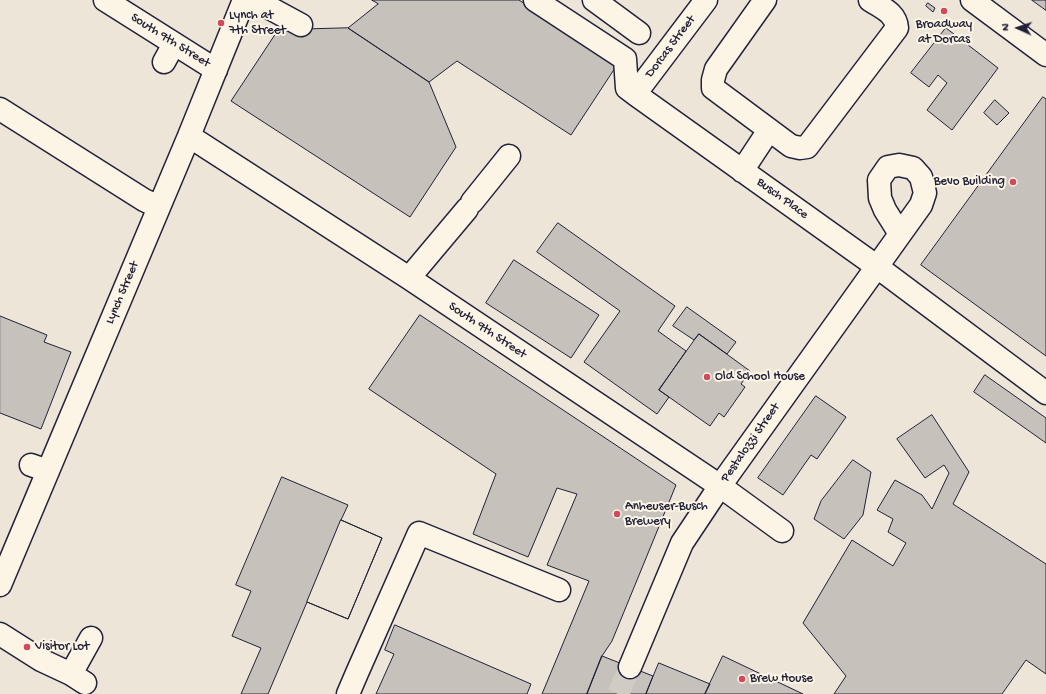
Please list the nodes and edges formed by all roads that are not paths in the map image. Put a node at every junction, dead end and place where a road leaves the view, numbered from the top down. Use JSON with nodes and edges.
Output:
{"nodes":[{"id":1,"x":104,"y":0,"type":"edge"},
{"id":2,"x":244,"y":0,"type":"edge"},
{"id":3,"x":254,"y":0,"type":"edge"},
{"id":4,"x":535,"y":0,"type":"edge"},
{"id":5,"x":594,"y":0,"type":"edge"},
{"id":6,"x":706,"y":0,"type":"edge"},
{"id":7,"x":765,"y":0,"type":"edge"},
{"id":8,"x":870,"y":0,"type":"edge"},
{"id":9,"x":972,"y":0,"type":"edge"},
{"id":10,"x":301,"y":25,"type":"dead end"},
{"id":11,"x":640,"y":33,"type":"dead end"},
{"id":12,"x":174,"y":44,"type":"junction"},
{"id":13,"x":1046,"y":55,"type":"edge"},
{"id":14,"x":164,"y":62,"type":"dead end"},
{"id":15,"x":216,"y":70,"type":"junction"},
{"id":16,"x":635,"y":94,"type":"junction"},
{"id":17,"x":0,"y":109,"type":"edge"},
{"id":18,"x":769,"y":130,"type":"junction"},
{"id":19,"x":189,"y":136,"type":"junction"},
{"id":20,"x":509,"y":156,"type":"dead end"},
{"id":21,"x":742,"y":170,"type":"junction"},
{"id":22,"x":159,"y":207,"type":"junction"},
{"id":23,"x":900,"y":234,"type":"dead end"},
{"id":24,"x":876,"y":266,"type":"junction"},
{"id":25,"x":409,"y":278,"type":"junction"},
{"id":26,"x":1046,"y":393,"type":"edge"},
{"id":27,"x":720,"y":486,"type":"junction"},
{"id":28,"x":782,"y":531,"type":"dead end"},
{"id":29,"x":0,"y":585,"type":"edge"},
{"id":30,"x":559,"y":590,"type":"dead end"},
{"id":31,"x":0,"y":634,"type":"edge"},
{"id":32,"x":91,"y":638,"type":"dead end"},
{"id":33,"x":630,"y":667,"type":"tunnel mouth"},
{"id":34,"x":348,"y":694,"type":"edge"}],
"edges":[{"from":1,"to":12,"type":"street","name":"South 9th Street"},
{"from":2,"to":15,"type":"street","name":"Lynch Street"},
{"from":3,"to":10,"type":"street"},
{"from":4,"to":16,"type":"street","name":"Busch Place"},
{"from":5,"to":11,"type":"street"},
{"from":6,"to":16,"type":"street","name":"Dorcas Street"},
{"from":7,"to":18,"type":"street"},
{"from":8,"to":18,"type":"street"},
{"from":9,"to":13,"type":"street"},
{"from":12,"to":14,"type":"street"},
{"from":12,"to":15,"type":"street","name":"South 9th Street"},
{"from":15,"to":19,"type":"street","name":"Lynch Street"},
{"from":16,"to":21,"type":"street","name":"Busch Place"},
{"from":17,"to":22,"type":"street"},
{"from":18,"to":21,"type":"street"},
{"from":19,"to":22,"type":"street","name":"Lynch Street"},
{"from":19,"to":25,"type":"street","name":"South 9th Street"},
{"from":20,"to":25,"type":"street"},
{"from":21,"to":24,"type":"street","name":"Busch Place"},
{"from":22,"to":29,"type":"street","name":"Lynch Street"},
{"from":23,"to":24,"type":"street","name":"Pestalozzi Street"},
{"from":24,"to":26,"type":"street","name":"Busch Place"},
{"from":24,"to":27,"type":"street","name":"Pestalozzi Street"},
{"from":25,"to":27,"type":"street","name":"South 9th Street"},
{"from":27,"to":28,"type":"street","name":"South 9th Street"},
{"from":27,"to":33,"type":"street","name":"Pestalozzi Street"},
{"from":30,"to":34,"type":"street"},
{"from":31,"to":32,"type":"street"}]}
